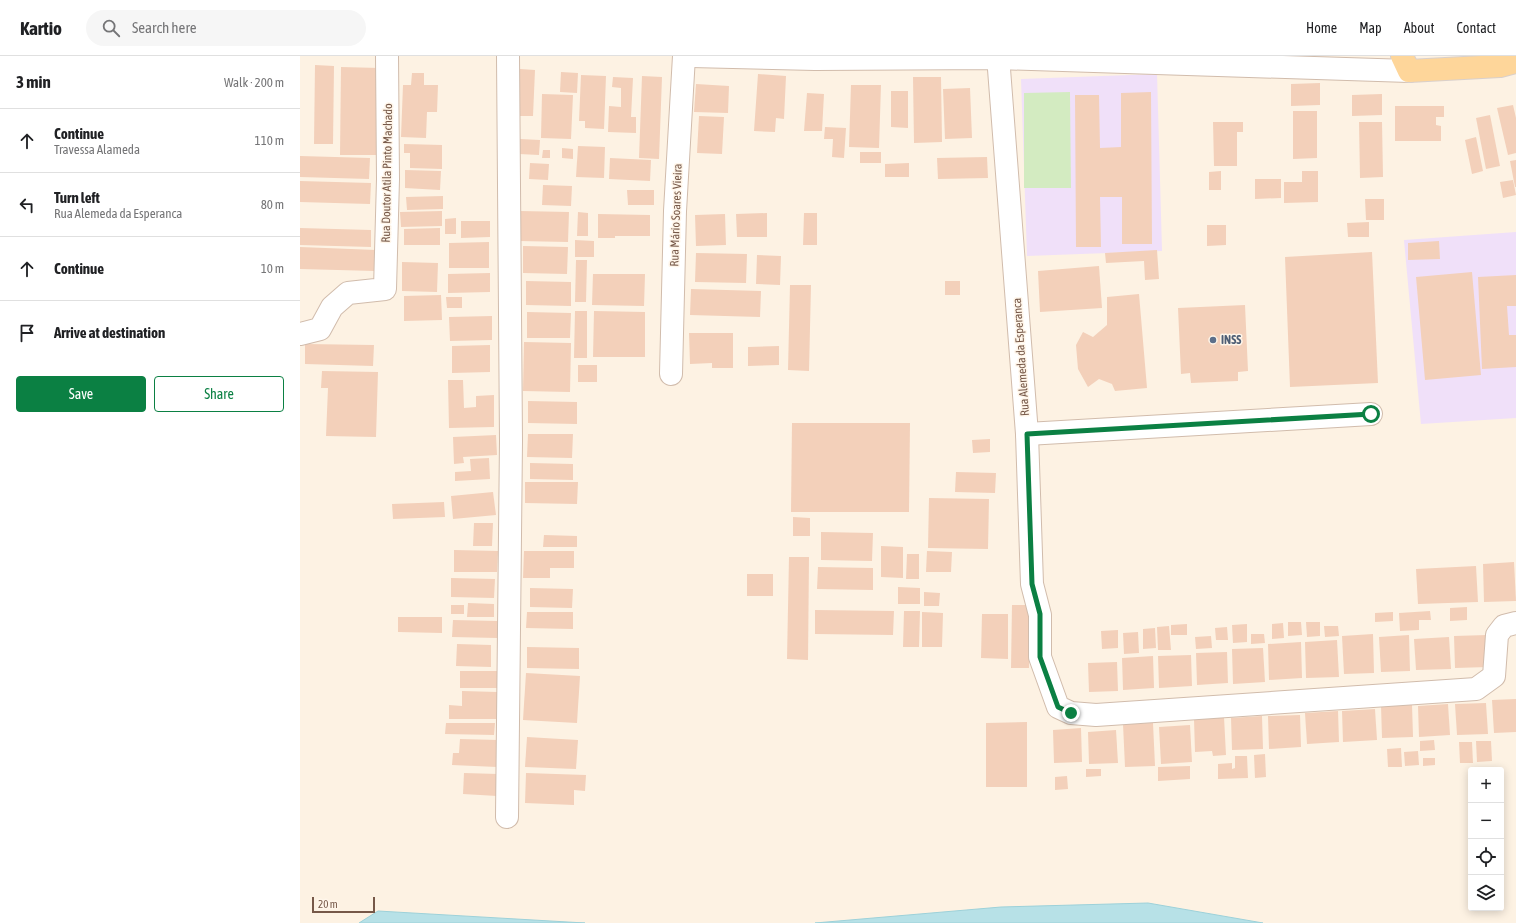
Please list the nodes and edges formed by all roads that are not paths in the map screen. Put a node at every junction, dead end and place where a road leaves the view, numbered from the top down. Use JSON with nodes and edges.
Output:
{"nodes":[{"id":1,"x":387,"y":56,"type":"edge"},
{"id":2,"x":508,"y":56,"type":"edge"},
{"id":3,"x":684,"y":56,"type":"edge"},
{"id":4,"x":691,"y":56,"type":"edge"},
{"id":5,"x":998,"y":57,"type":"edge"},
{"id":6,"x":815,"y":58,"type":"edge"},
{"id":7,"x":1516,"y":62,"type":"edge"},
{"id":8,"x":1405,"y":63,"type":"edge"},
{"id":9,"x":300,"y":334,"type":"edge"},
{"id":10,"x":671,"y":374,"type":"dead end"},
{"id":11,"x":1371,"y":414,"type":"dead end"},
{"id":12,"x":1027,"y":434,"type":"junction"},
{"id":13,"x":1516,"y":623,"type":"edge"},
{"id":14,"x":507,"y":817,"type":"dead end"}],
"edges":[{"from":1,"to":9,"type":"street","name":"Rua Doutor Atila Pinto Machado"},
{"from":2,"to":14,"type":"street"},
{"from":3,"to":10,"type":"street","name":"Rua Mário Soares Vieira"},
{"from":4,"to":6,"type":"street"},
{"from":5,"to":6,"type":"street"},
{"from":5,"to":8,"type":"street"},
{"from":5,"to":12,"type":"street","name":"Rua Alemeda da Esperanca"},
{"from":7,"to":8,"type":"main road"},
{"from":11,"to":12,"type":"street"},
{"from":12,"to":13,"type":"street","name":"Rua Alemeda da Esperanca"}]}
